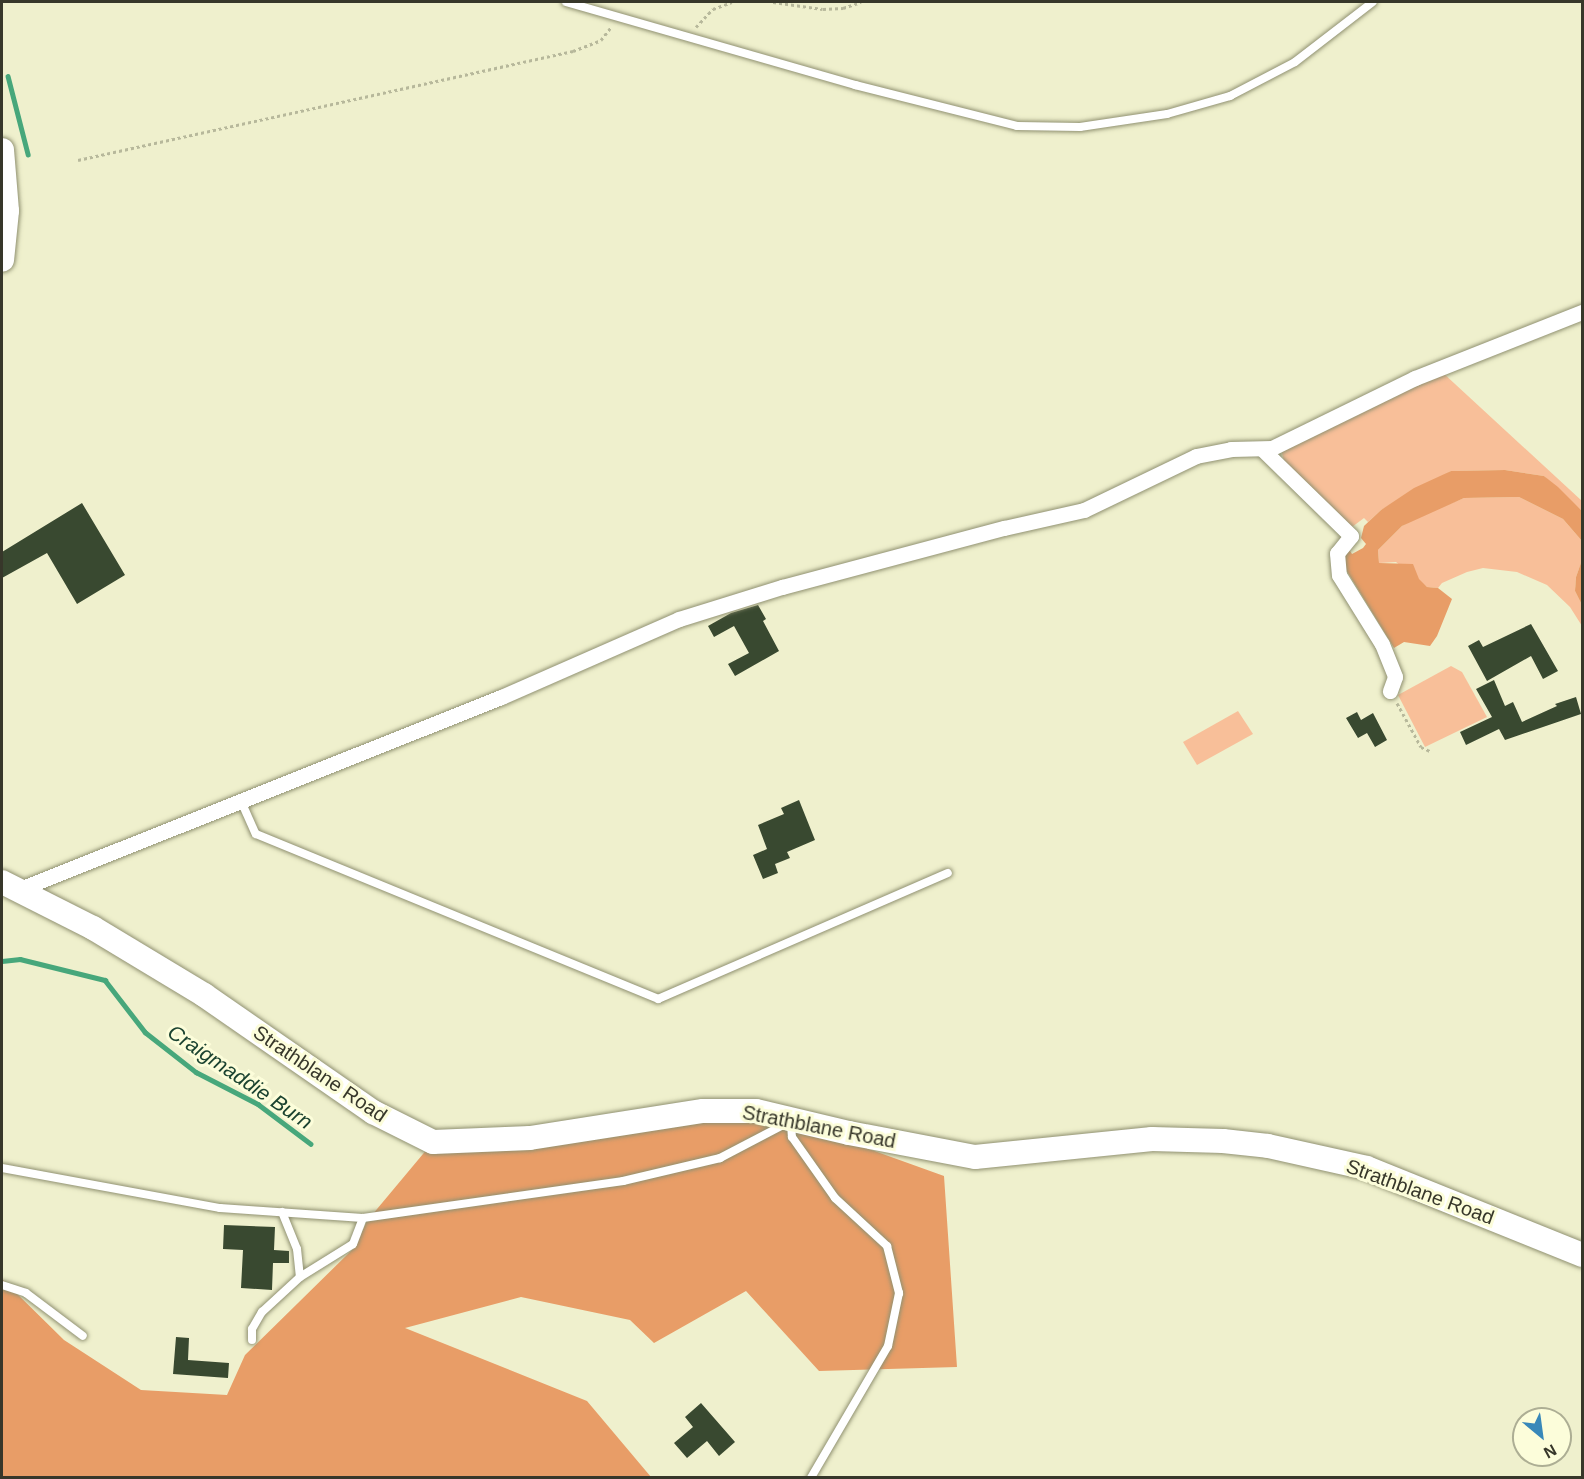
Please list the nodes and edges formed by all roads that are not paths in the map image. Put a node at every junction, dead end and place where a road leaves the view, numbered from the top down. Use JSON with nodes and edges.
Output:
{"nodes":[{"id":1,"x":566,"y":2,"type":"edge"},
{"id":2,"x":1373,"y":2,"type":"edge"},
{"id":3,"x":2,"y":150,"type":"edge"},
{"id":4,"x":2,"y":260,"type":"edge"},
{"id":5,"x":1582,"y":312,"type":"edge"},
{"id":6,"x":1263,"y":450,"type":"junction"},
{"id":7,"x":1390,"y":691,"type":"road end"},
{"id":8,"x":242,"y":801,"type":"junction"},
{"id":9,"x":948,"y":873,"type":"dead end"},
{"id":10,"x":8,"y":886,"type":"edge"},
{"id":11,"x":2,"y":1168,"type":"edge"},
{"id":12,"x":282,"y":1212,"type":"junction"},
{"id":13,"x":363,"y":1218,"type":"junction"},
{"id":14,"x":1582,"y":1255,"type":"edge"},
{"id":15,"x":300,"y":1277,"type":"junction"},
{"id":16,"x":2,"y":1285,"type":"edge"},
{"id":17,"x":83,"y":1336,"type":"dead end"},
{"id":18,"x":252,"y":1340,"type":"dead end"},
{"id":19,"x":811,"y":1478,"type":"edge"}],
"edges":[{"from":1,"to":2,"type":"lane"},
{"from":3,"to":4,"type":"main road"},
{"from":5,"to":6,"type":"street"},
{"from":6,"to":7,"type":"street"},
{"from":6,"to":8,"type":"street"},
{"from":8,"to":9,"type":"lane"},
{"from":8,"to":10,"type":"street"},
{"from":10,"to":14,"type":"main road","name":"Strathblane Road"},
{"from":11,"to":12,"type":"lane"},
{"from":12,"to":13,"type":"lane"},
{"from":12,"to":15,"type":"lane"},
{"from":13,"to":15,"type":"lane"},
{"from":13,"to":19,"type":"lane"},
{"from":15,"to":18,"type":"lane"},
{"from":16,"to":17,"type":"lane"}]}
